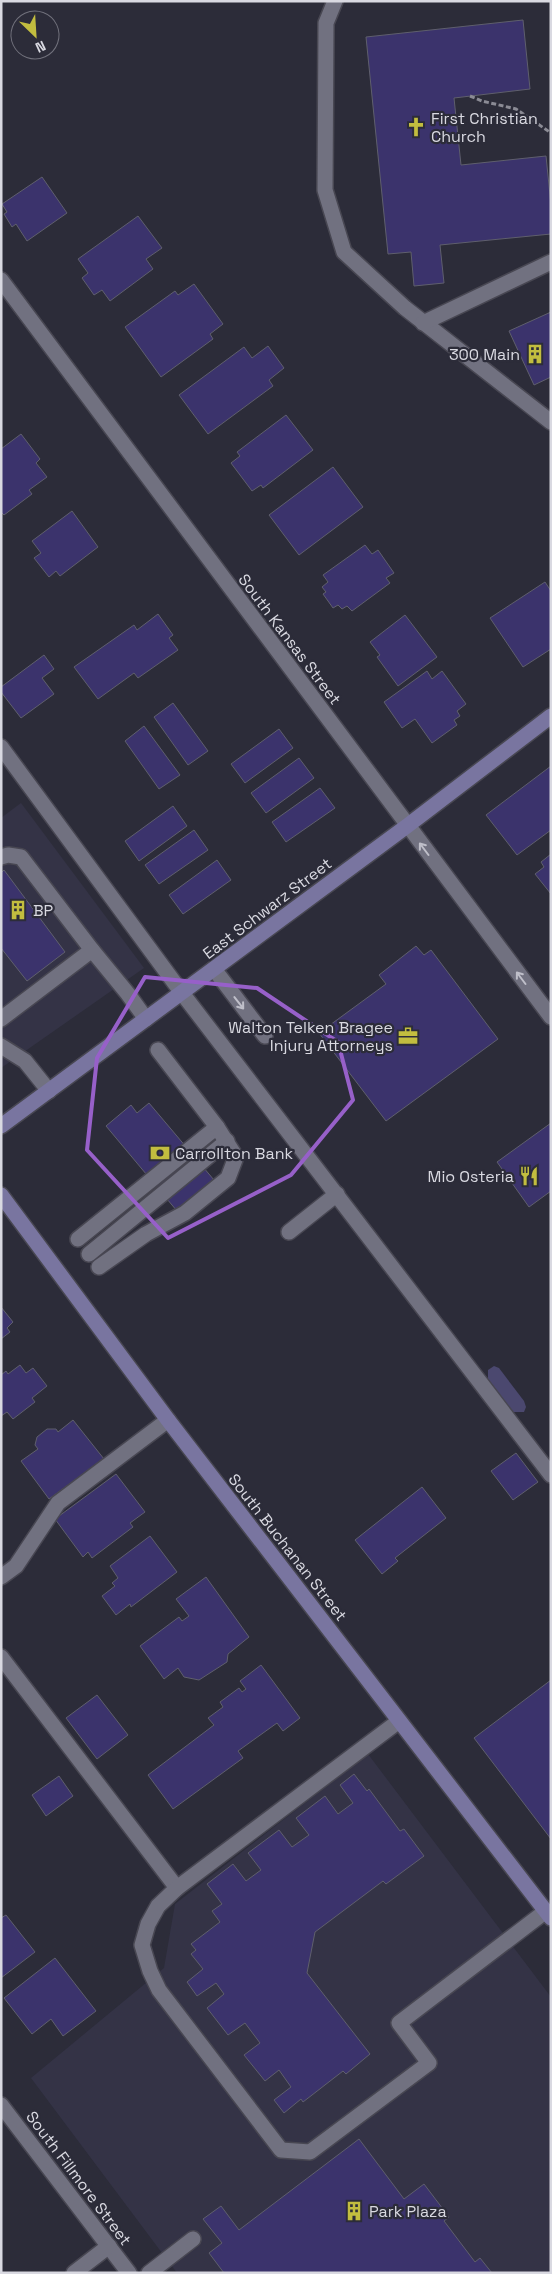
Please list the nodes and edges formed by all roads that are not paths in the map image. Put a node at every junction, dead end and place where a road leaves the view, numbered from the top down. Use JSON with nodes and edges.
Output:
{"nodes":[{"id":1,"x":336,"y":1,"type":"edge"},
{"id":2,"x":551,"y":262,"type":"edge"},
{"id":3,"x":1,"y":280,"type":"edge"},
{"id":4,"x":423,"y":323,"type":"junction"},
{"id":5,"x":551,"y":422,"type":"edge"},
{"id":6,"x":551,"y":716,"type":"edge"},
{"id":7,"x":1,"y":747,"type":"edge"},
{"id":8,"x":407,"y":826,"type":"junction"},
{"id":9,"x":1,"y":857,"type":"edge"},
{"id":10,"x":92,"y":950,"type":"junction"},
{"id":11,"x":214,"y":969,"type":"junction"},
{"id":12,"x":182,"y":992,"type":"junction"},
{"id":13,"x":551,"y":1017,"type":"edge"},
{"id":14,"x":1,"y":1018,"type":"edge"},
{"id":15,"x":146,"y":1020,"type":"junction"},
{"id":16,"x":265,"y":1036,"type":"dead end"},
{"id":17,"x":1,"y":1046,"type":"edge"},
{"id":18,"x":158,"y":1050,"type":"dead end"},
{"id":19,"x":49,"y":1091,"type":"junction"},
{"id":20,"x":1,"y":1126,"type":"edge"},
{"id":21,"x":217,"y":1127,"type":"junction"},
{"id":22,"x":228,"y":1141,"type":"junction"},
{"id":23,"x":336,"y":1194,"type":"junction"},
{"id":24,"x":1,"y":1195,"type":"edge"},
{"id":25,"x":289,"y":1232,"type":"dead end"},
{"id":26,"x":78,"y":1239,"type":"dead end"},
{"id":27,"x":89,"y":1254,"type":"dead end"},
{"id":28,"x":99,"y":1267,"type":"dead end"},
{"id":29,"x":168,"y":1420,"type":"junction"},
{"id":30,"x":551,"y":1475,"type":"edge"},
{"id":31,"x":1,"y":1578,"type":"edge"},
{"id":32,"x":1,"y":1657,"type":"edge"},
{"id":33,"x":399,"y":1721,"type":"junction"},
{"id":34,"x":177,"y":1888,"type":"junction"},
{"id":35,"x":549,"y":1912,"type":"edge"},
{"id":36,"x":1,"y":2105,"type":"edge"},
{"id":37,"x":193,"y":2239,"type":"dead end"},
{"id":38,"x":109,"y":2246,"type":"junction"},
{"id":39,"x":74,"y":2273,"type":"edge"},
{"id":40,"x":129,"y":2273,"type":"edge"},
{"id":41,"x":149,"y":2273,"type":"edge"}],
"edges":[{"from":1,"to":4,"type":"street"},
{"from":2,"to":4,"type":"street"},
{"from":3,"to":8,"type":"street","name":"South Kansas Street"},
{"from":4,"to":5,"type":"street"},
{"from":6,"to":8,"type":"main road","name":"East Schwarz Street"},
{"from":7,"to":12,"type":"street"},
{"from":8,"to":11,"type":"main road","name":"East Schwarz Street"},
{"from":13,"to":8,"type":"street","name":"South Kansas Street","one_way":true},
{"from":9,"to":10,"type":"street"},
{"from":10,"to":14,"type":"street"},
{"from":10,"to":15,"type":"street"},
{"from":11,"to":12,"type":"main road","name":"East Schwarz Street"},
{"from":11,"to":16,"type":"street","one_way":true},
{"from":12,"to":15,"type":"main road","name":"East Schwarz Street"},
{"from":12,"to":23,"type":"street"},
{"from":15,"to":19,"type":"main road","name":"East Schwarz Street"},
{"from":17,"to":19,"type":"street"},
{"from":18,"to":21,"type":"street"},
{"from":19,"to":20,"type":"main road","name":"East Schwarz Street"},
{"from":21,"to":22,"type":"street"},
{"from":21,"to":26,"type":"street"},
{"from":22,"to":27,"type":"street"},
{"from":22,"to":28,"type":"street"},
{"from":23,"to":25,"type":"street"},
{"from":23,"to":30,"type":"street"},
{"from":24,"to":29,"type":"main road","name":"South Buchanan Street"},
{"from":29,"to":31,"type":"street"},
{"from":29,"to":33,"type":"main road","name":"South Buchanan Street"},
{"from":32,"to":34,"type":"street"},
{"from":33,"to":34,"type":"street"},
{"from":33,"to":35,"type":"main road","name":"South Buchanan Street"},
{"from":34,"to":35,"type":"street"},
{"from":36,"to":38,"type":"street","name":"South Fillmore Street"},
{"from":37,"to":41,"type":"street"},
{"from":38,"to":39,"type":"street"},
{"from":38,"to":40,"type":"street","name":"South Fillmore Street"}]}
